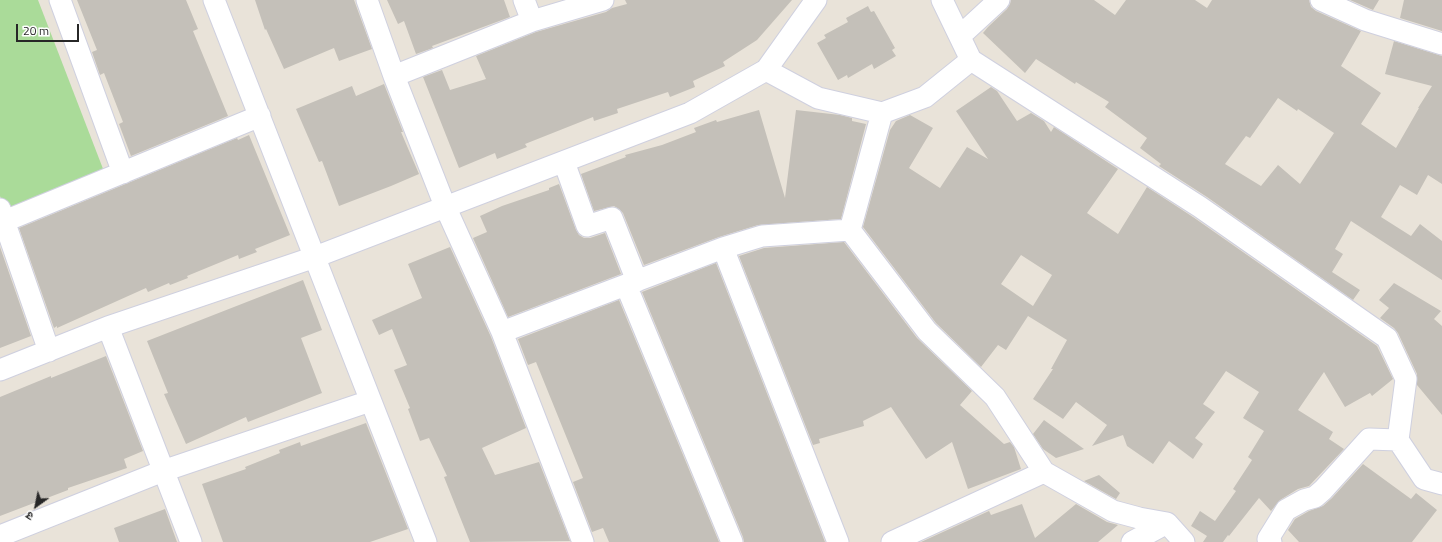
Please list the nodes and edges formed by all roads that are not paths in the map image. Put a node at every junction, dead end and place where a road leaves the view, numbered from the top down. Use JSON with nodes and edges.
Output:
{"nodes":[{"id":1,"x":60,"y":0,"type":"edge"},
{"id":2,"x":214,"y":0,"type":"edge"},
{"id":3,"x":367,"y":0,"type":"edge"},
{"id":4,"x":524,"y":0,"type":"edge"},
{"id":5,"x":604,"y":0,"type":"edge"},
{"id":6,"x":816,"y":0,"type":"edge"},
{"id":7,"x":942,"y":0,"type":"edge"},
{"id":8,"x":999,"y":0,"type":"edge"},
{"id":9,"x":1321,"y":0,"type":"edge"},
{"id":10,"x":532,"y":21,"type":"junction"},
{"id":11,"x":960,"y":36,"type":"junction"},
{"id":12,"x":1442,"y":44,"type":"edge"},
{"id":13,"x":971,"y":60,"type":"junction"},
{"id":14,"x":766,"y":70,"type":"junction"},
{"id":15,"x":394,"y":76,"type":"junction"},
{"id":16,"x":882,"y":113,"type":"junction"},
{"id":17,"x":260,"y":116,"type":"junction"},
{"id":18,"x":564,"y":162,"type":"junction"},
{"id":19,"x":123,"y":173,"type":"junction"},
{"id":20,"x":445,"y":206,"type":"junction"},
{"id":21,"x":2,"y":215,"type":"edge"},
{"id":22,"x":850,"y":230,"type":"junction"},
{"id":23,"x":723,"y":248,"type":"junction"},
{"id":24,"x":315,"y":257,"type":"junction"},
{"id":25,"x":632,"y":283,"type":"junction"},
{"id":26,"x":108,"y":327,"type":"junction"},
{"id":27,"x":502,"y":332,"type":"junction"},
{"id":28,"x":49,"y":351,"type":"junction"},
{"id":29,"x":0,"y":370,"type":"edge"},
{"id":30,"x":370,"y":401,"type":"junction"},
{"id":31,"x":1398,"y":440,"type":"junction"},
{"id":32,"x":163,"y":471,"type":"junction"},
{"id":33,"x":1044,"y":472,"type":"junction"},
{"id":34,"x":1442,"y":484,"type":"edge"},
{"id":35,"x":1168,"y":523,"type":"junction"},
{"id":36,"x":0,"y":536,"type":"edge"},
{"id":37,"x":190,"y":542,"type":"edge"},
{"id":38,"x":426,"y":542,"type":"edge"},
{"id":39,"x":583,"y":542,"type":"edge"},
{"id":40,"x":732,"y":542,"type":"edge"},
{"id":41,"x":838,"y":542,"type":"edge"},
{"id":42,"x":892,"y":542,"type":"edge"},
{"id":43,"x":1132,"y":542,"type":"edge"},
{"id":44,"x":1184,"y":542,"type":"edge"},
{"id":45,"x":1271,"y":542,"type":"edge"}],
"edges":[{"from":1,"to":19,"type":"street"},
{"from":2,"to":17,"type":"street"},
{"from":3,"to":15,"type":"street"},
{"from":4,"to":10,"type":"street"},
{"from":5,"to":10,"type":"street"},
{"from":6,"to":14,"type":"street"},
{"from":7,"to":11,"type":"street"},
{"from":8,"to":11,"type":"street"},
{"from":9,"to":12,"type":"street"},
{"from":10,"to":15,"type":"street"},
{"from":11,"to":13,"type":"street"},
{"from":13,"to":16,"type":"street"},
{"from":13,"to":31,"type":"street"},
{"from":14,"to":16,"type":"street"},
{"from":14,"to":18,"type":"street"},
{"from":15,"to":20,"type":"street"},
{"from":16,"to":22,"type":"street"},
{"from":17,"to":19,"type":"street"},
{"from":17,"to":24,"type":"street"},
{"from":18,"to":20,"type":"street"},
{"from":18,"to":25,"type":"street"},
{"from":19,"to":21,"type":"street"},
{"from":20,"to":24,"type":"street"},
{"from":20,"to":27,"type":"street"},
{"from":21,"to":28,"type":"street"},
{"from":22,"to":23,"type":"street"},
{"from":22,"to":33,"type":"street"},
{"from":23,"to":25,"type":"street"},
{"from":23,"to":41,"type":"street"},
{"from":24,"to":26,"type":"street"},
{"from":24,"to":30,"type":"street"},
{"from":25,"to":27,"type":"street"},
{"from":25,"to":40,"type":"street"},
{"from":26,"to":28,"type":"street"},
{"from":26,"to":32,"type":"street"},
{"from":27,"to":39,"type":"street"},
{"from":28,"to":29,"type":"street"},
{"from":30,"to":32,"type":"street"},
{"from":30,"to":38,"type":"street"},
{"from":31,"to":34,"type":"street"},
{"from":31,"to":45,"type":"street"},
{"from":32,"to":36,"type":"street"},
{"from":32,"to":37,"type":"street"},
{"from":33,"to":35,"type":"street"},
{"from":33,"to":42,"type":"street"},
{"from":35,"to":43,"type":"street"},
{"from":35,"to":44,"type":"street"}]}
